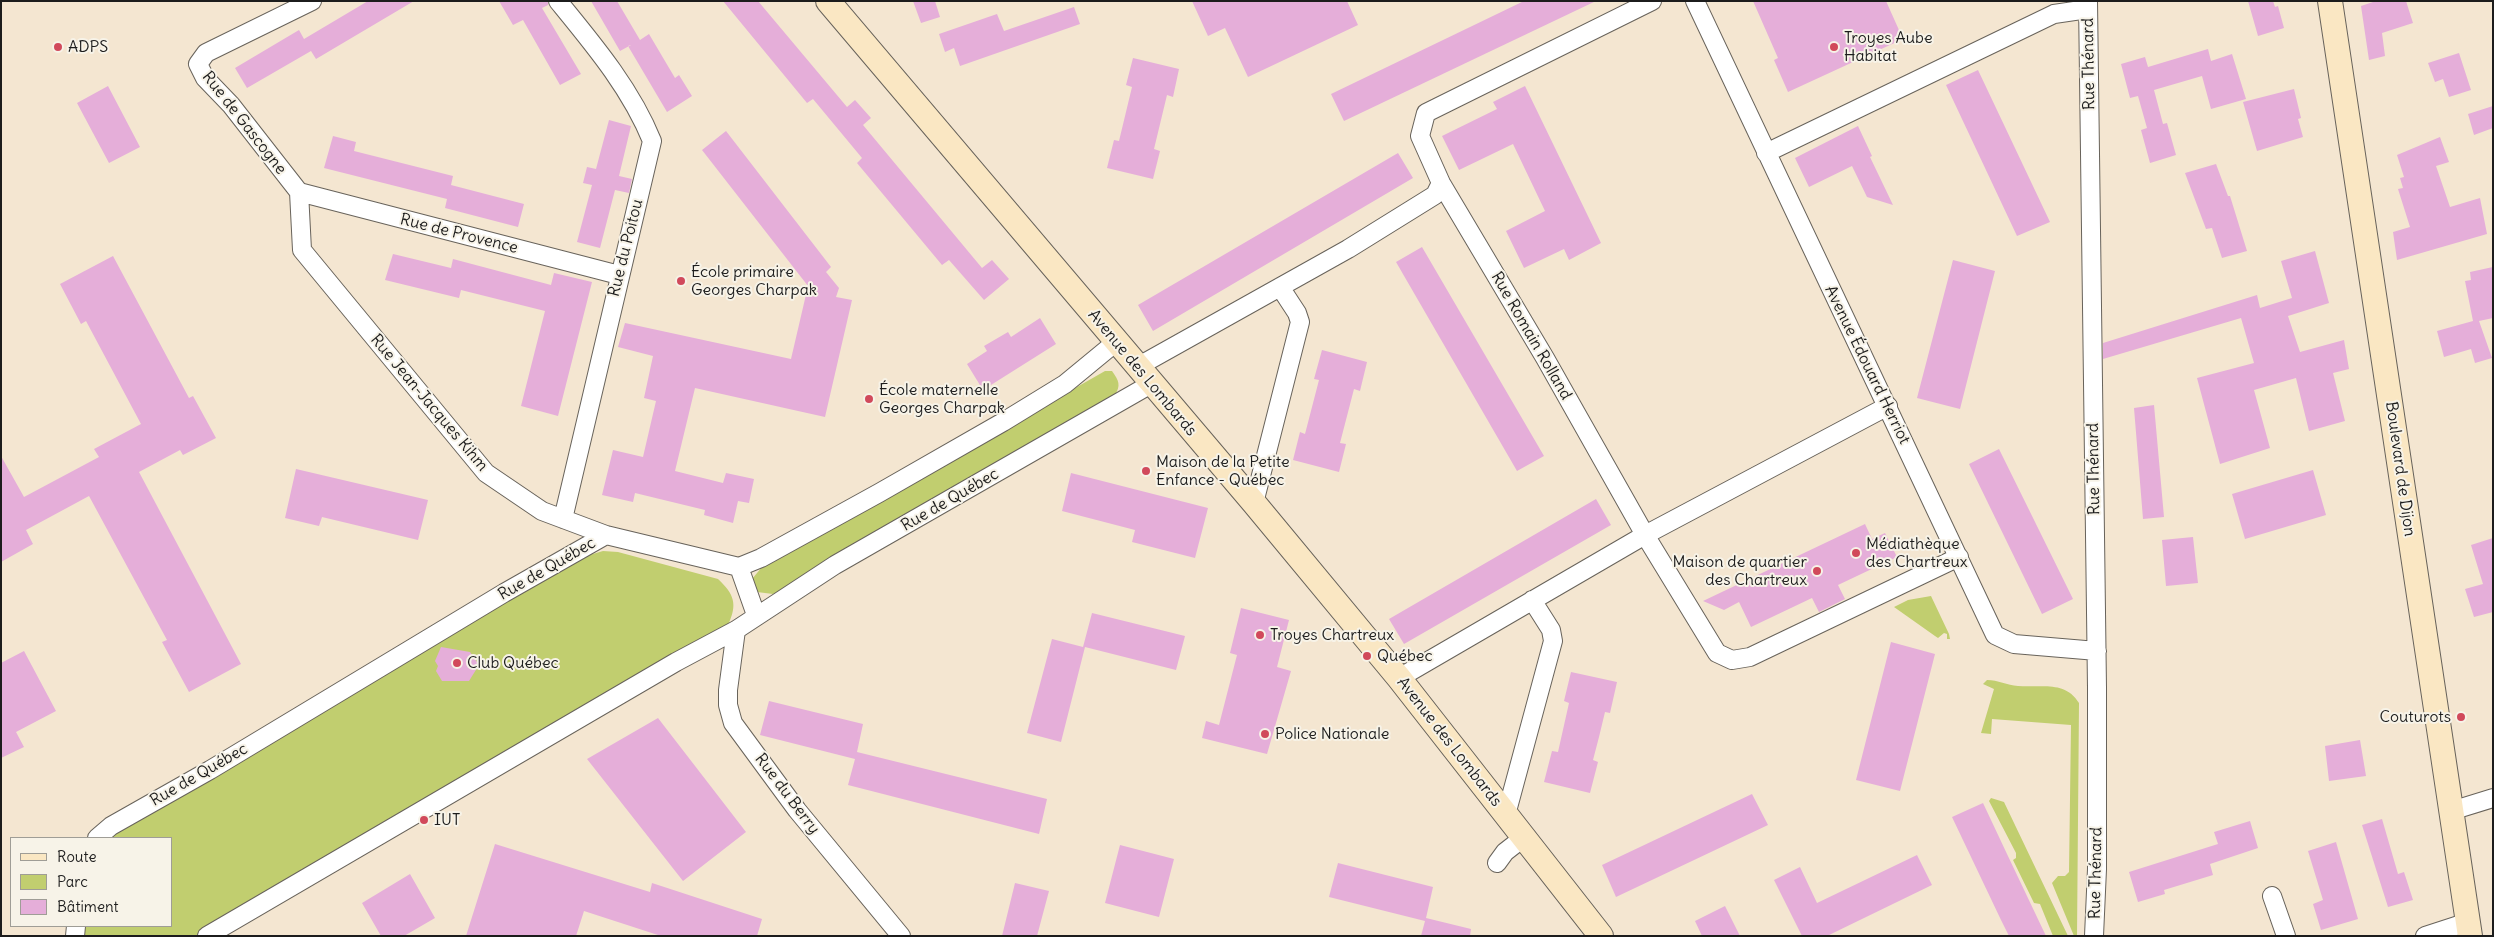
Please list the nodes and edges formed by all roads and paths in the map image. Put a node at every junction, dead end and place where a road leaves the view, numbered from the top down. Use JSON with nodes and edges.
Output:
{"nodes":[{"id":1,"x":312,"y":1,"type":"edge"},
{"id":2,"x":558,"y":1,"type":"edge"},
{"id":3,"x":828,"y":1,"type":"edge"},
{"id":4,"x":1652,"y":1,"type":"edge"},
{"id":5,"x":1695,"y":1,"type":"edge"},
{"id":6,"x":2330,"y":1,"type":"edge"},
{"id":7,"x":2088,"y":5,"type":"edge"},
{"id":8,"x":1766,"y":153,"type":"junction"},
{"id":9,"x":1441,"y":183,"type":"junction"},
{"id":10,"x":299,"y":192,"type":"junction"},
{"id":11,"x":620,"y":275,"type":"junction"},
{"id":12,"x":1280,"y":287,"type":"junction"},
{"id":13,"x":1116,"y":342,"type":"junction"},
{"id":14,"x":1144,"y":375,"type":"junction"},
{"id":15,"x":1888,"y":406,"type":"junction"},
{"id":16,"x":1254,"y":503,"type":"junction"},
{"id":17,"x":563,"y":519,"type":"junction"},
{"id":18,"x":606,"y":535,"type":"junction"},
{"id":19,"x":1645,"y":535,"type":"junction"},
{"id":20,"x":1959,"y":557,"type":"junction"},
{"id":21,"x":739,"y":567,"type":"junction"},
{"id":22,"x":1532,"y":600,"type":"junction"},
{"id":23,"x":756,"y":615,"type":"junction"},
{"id":24,"x":736,"y":630,"type":"junction"},
{"id":25,"x":2097,"y":651,"type":"junction"},
{"id":26,"x":1399,"y":678,"type":"junction"},
{"id":27,"x":2493,"y":798,"type":"edge"},
{"id":28,"x":2451,"y":811,"type":"junction"},
{"id":29,"x":1506,"y":815,"type":"junction"},
{"id":30,"x":98,"y":837,"type":"edge"},
{"id":31,"x":1523,"y":838,"type":"junction"},
{"id":32,"x":1496,"y":863,"type":"dead end"},
{"id":33,"x":2272,"y":896,"type":"dead end"},
{"id":34,"x":2469,"y":929,"type":"edge"},
{"id":35,"x":206,"y":936,"type":"edge"},
{"id":36,"x":901,"y":936,"type":"edge"},
{"id":37,"x":1601,"y":936,"type":"edge"},
{"id":38,"x":2094,"y":936,"type":"edge"},
{"id":39,"x":2286,"y":936,"type":"edge"},
{"id":40,"x":2425,"y":936,"type":"edge"}],
"edges":[{"from":1,"to":10,"type":"street","name":"Rue de Gascogne"},
{"from":2,"to":11,"type":"street","name":"Rue du Poitou"},
{"from":3,"to":13,"type":"street","name":"Avenue des Lombards"},
{"from":4,"to":9,"type":"street","name":"Rue Romain Rolland"},
{"from":5,"to":8,"type":"street","name":"Avenue Édouard Herriot"},
{"from":6,"to":28,"type":"street","name":"Boulevard de Dijon"},
{"from":7,"to":8,"type":"street"},
{"from":7,"to":25,"type":"street","name":"Rue Thénard"},
{"from":8,"to":15,"type":"street","name":"Avenue Édouard Herriot"},
{"from":9,"to":12,"type":"street","name":"Rue de Québec"},
{"from":9,"to":19,"type":"street","name":"Rue Romain Rolland"},
{"from":10,"to":11,"type":"street","name":"Rue de Provence"},
{"from":10,"to":17,"type":"street","name":"Rue Jean-Jacques Kihm"},
{"from":11,"to":17,"type":"street","name":"Rue du Poitou"},
{"from":12,"to":14,"type":"street","name":"Rue de Québec"},
{"from":12,"to":16,"type":"street"},
{"from":13,"to":14,"type":"street","name":"Avenue des Lombards"},
{"from":13,"to":21,"type":"street"},
{"from":14,"to":16,"type":"street","name":"Avenue des Lombards"},
{"from":14,"to":23,"type":"street","name":"Rue de Québec"},
{"from":15,"to":19,"type":"street"},
{"from":15,"to":20,"type":"street","name":"Avenue Édouard Herriot"},
{"from":16,"to":26,"type":"street","name":"Avenue des Lombards"},
{"from":17,"to":18,"type":"street","name":"Rue Jean-Jacques Kihm"},
{"from":18,"to":21,"type":"street","name":"Rue de Québec"},
{"from":18,"to":30,"type":"street","name":"Rue de Québec"},
{"from":19,"to":20,"type":"street","name":"Rue Romain Rolland"},
{"from":19,"to":22,"type":"street"},
{"from":20,"to":25,"type":"street","name":"Avenue Édouard Herriot"},
{"from":21,"to":23,"type":"street"},
{"from":22,"to":26,"type":"street"},
{"from":22,"to":29,"type":"street"},
{"from":23,"to":24,"type":"street","name":"Rue de Québec"},
{"from":24,"to":35,"type":"street","name":"Rue de Québec"},
{"from":24,"to":36,"type":"street","name":"Rue du Berry"},
{"from":25,"to":38,"type":"street","name":"Rue Thénard"},
{"from":26,"to":29,"type":"street","name":"Avenue des Lombards"},
{"from":27,"to":28,"type":"street"},
{"from":28,"to":34,"type":"street","name":"Boulevard de Dijon"},
{"from":29,"to":31,"type":"street","name":"Avenue des Lombards"},
{"from":31,"to":32,"type":"street"},
{"from":31,"to":37,"type":"street","name":"Avenue des Lombards"},
{"from":33,"to":39,"type":"street"},
{"from":34,"to":40,"type":"street"}]}
